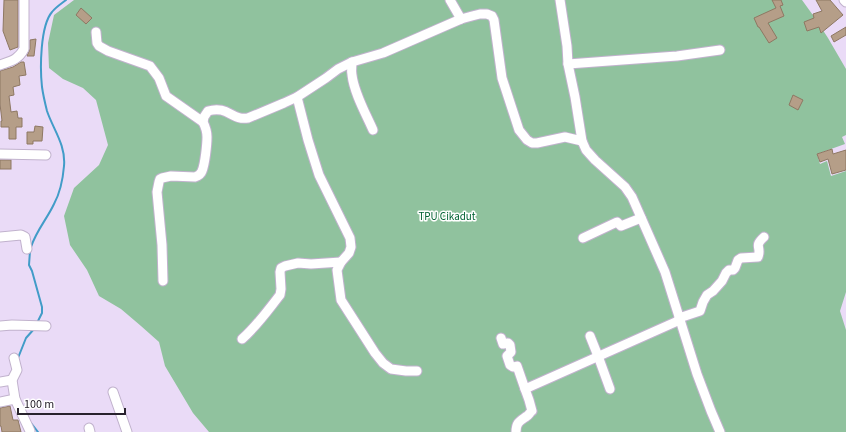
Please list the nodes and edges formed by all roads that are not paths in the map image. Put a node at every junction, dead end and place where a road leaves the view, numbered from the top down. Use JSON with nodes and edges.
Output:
{"nodes":[{"id":1,"x":24,"y":0,"type":"edge"},
{"id":2,"x":450,"y":0,"type":"edge"},
{"id":3,"x":560,"y":0,"type":"edge"},
{"id":4,"x":844,"y":0,"type":"edge"},
{"id":5,"x":846,"y":2,"type":"edge"},
{"id":6,"x":460,"y":19,"type":"junction"},
{"id":7,"x":96,"y":32,"type":"dead end"},
{"id":8,"x":720,"y":50,"type":"dead end"},
{"id":9,"x":352,"y":62,"type":"junction"},
{"id":10,"x":568,"y":64,"type":"junction"},
{"id":11,"x":0,"y":65,"type":"edge"},
{"id":12,"x":296,"y":97,"type":"junction"},
{"id":13,"x":203,"y":122,"type":"junction"},
{"id":14,"x":373,"y":130,"type":"dead end"},
{"id":15,"x":582,"y":141,"type":"junction"},
{"id":16,"x":0,"y":154,"type":"edge"},
{"id":17,"x":46,"y":155,"type":"dead end"},
{"id":18,"x":641,"y":218,"type":"junction"},
{"id":19,"x":0,"y":237,"type":"edge"},
{"id":20,"x":764,"y":237,"type":"dead end"},
{"id":21,"x":583,"y":238,"type":"dead end"},
{"id":22,"x":27,"y":249,"type":"dead end"},
{"id":23,"x":341,"y":262,"type":"junction"},
{"id":24,"x":163,"y":281,"type":"dead end"},
{"id":25,"x":680,"y":319,"type":"junction"},
{"id":26,"x":0,"y":326,"type":"edge"},
{"id":27,"x":46,"y":326,"type":"dead end"},
{"id":28,"x":590,"y":336,"type":"dead end"},
{"id":29,"x":501,"y":338,"type":"dead end"},
{"id":30,"x":242,"y":339,"type":"dead end"},
{"id":31,"x":598,"y":356,"type":"junction"},
{"id":32,"x":14,"y":358,"type":"dead end"},
{"id":33,"x":417,"y":371,"type":"dead end"},
{"id":34,"x":12,"y":380,"type":"junction"},
{"id":35,"x":0,"y":382,"type":"edge"},
{"id":36,"x":525,"y":389,"type":"junction"},
{"id":37,"x":610,"y":389,"type":"dead end"},
{"id":38,"x":113,"y":392,"type":"dead end"},
{"id":39,"x":16,"y":399,"type":"junction"},
{"id":40,"x":0,"y":402,"type":"edge"},
{"id":41,"x":30,"y":431,"type":"edge"},
{"id":42,"x":127,"y":432,"type":"edge"},
{"id":43,"x":516,"y":432,"type":"edge"},
{"id":44,"x":720,"y":432,"type":"edge"}],
"edges":[{"from":1,"to":11,"type":"street"},
{"from":2,"to":6,"type":"street"},
{"from":3,"to":10,"type":"street"},
{"from":4,"to":5,"type":"street"},
{"from":6,"to":9,"type":"street"},
{"from":6,"to":15,"type":"street"},
{"from":7,"to":13,"type":"street"},
{"from":8,"to":10,"type":"street"},
{"from":9,"to":12,"type":"street"},
{"from":9,"to":14,"type":"street"},
{"from":10,"to":15,"type":"street"},
{"from":12,"to":13,"type":"street"},
{"from":12,"to":23,"type":"street"},
{"from":13,"to":24,"type":"street"},
{"from":15,"to":18,"type":"street"},
{"from":16,"to":17,"type":"street"},
{"from":18,"to":21,"type":"street"},
{"from":18,"to":25,"type":"street"},
{"from":19,"to":22,"type":"street"},
{"from":20,"to":25,"type":"street"},
{"from":23,"to":30,"type":"street"},
{"from":23,"to":33,"type":"street"},
{"from":25,"to":31,"type":"street"},
{"from":25,"to":44,"type":"street"},
{"from":26,"to":27,"type":"street"},
{"from":28,"to":31,"type":"street"},
{"from":29,"to":36,"type":"street"},
{"from":31,"to":36,"type":"street"},
{"from":31,"to":37,"type":"street"},
{"from":32,"to":34,"type":"street"},
{"from":34,"to":35,"type":"street"},
{"from":34,"to":39,"type":"street"},
{"from":36,"to":43,"type":"street"},
{"from":38,"to":42,"type":"street"},
{"from":39,"to":40,"type":"street"},
{"from":39,"to":41,"type":"street"}]}
